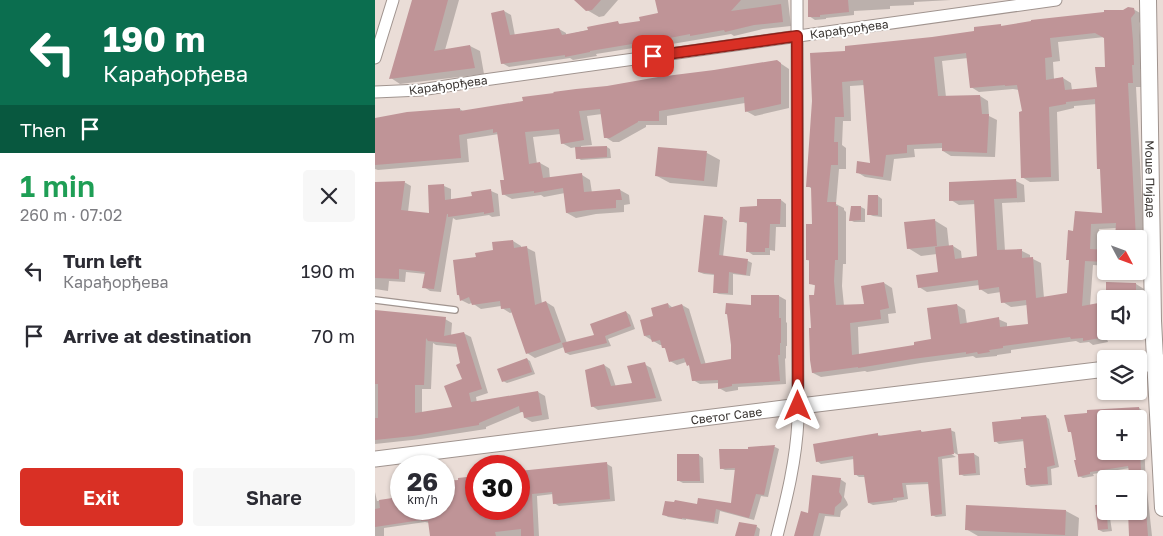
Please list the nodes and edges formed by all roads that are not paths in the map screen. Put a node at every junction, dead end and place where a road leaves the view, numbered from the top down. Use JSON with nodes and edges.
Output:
{"nodes":[{"id":1,"x":393,"y":0,"type":"edge"},
{"id":2,"x":797,"y":0,"type":"edge"},
{"id":3,"x":1056,"y":0,"type":"edge"},
{"id":4,"x":1148,"y":0,"type":"edge"},
{"id":5,"x":797,"y":36,"type":"junction"},
{"id":6,"x":375,"y":58,"type":"edge"},
{"id":7,"x":375,"y":92,"type":"edge"},
{"id":8,"x":375,"y":300,"type":"edge"},
{"id":9,"x":455,"y":310,"type":"dead end"},
{"id":10,"x":1152,"y":363,"type":"edge"},
{"id":11,"x":1097,"y":370,"type":"edge"},
{"id":12,"x":798,"y":406,"type":"junction"},
{"id":13,"x":375,"y":459,"type":"edge"},
{"id":14,"x":1163,"y":508,"type":"edge"},
{"id":15,"x":777,"y":536,"type":"edge"}],
"edges":[{"from":1,"to":6,"type":"street"},
{"from":2,"to":5,"type":"street"},
{"from":3,"to":5,"type":"street","name":"Карађорђева"},
{"from":4,"to":10,"type":"main road","name":"Моше Пијаде"},
{"from":5,"to":7,"type":"street","name":"Карађорђева"},
{"from":5,"to":12,"type":"street"},
{"from":8,"to":9,"type":"lane"},
{"from":10,"to":14,"type":"main road","name":"Моше Пијаде"},
{"from":11,"to":12,"type":"street","name":"Светог Саве"},
{"from":12,"to":13,"type":"street","name":"Светог Саве"},
{"from":12,"to":15,"type":"street"}]}
